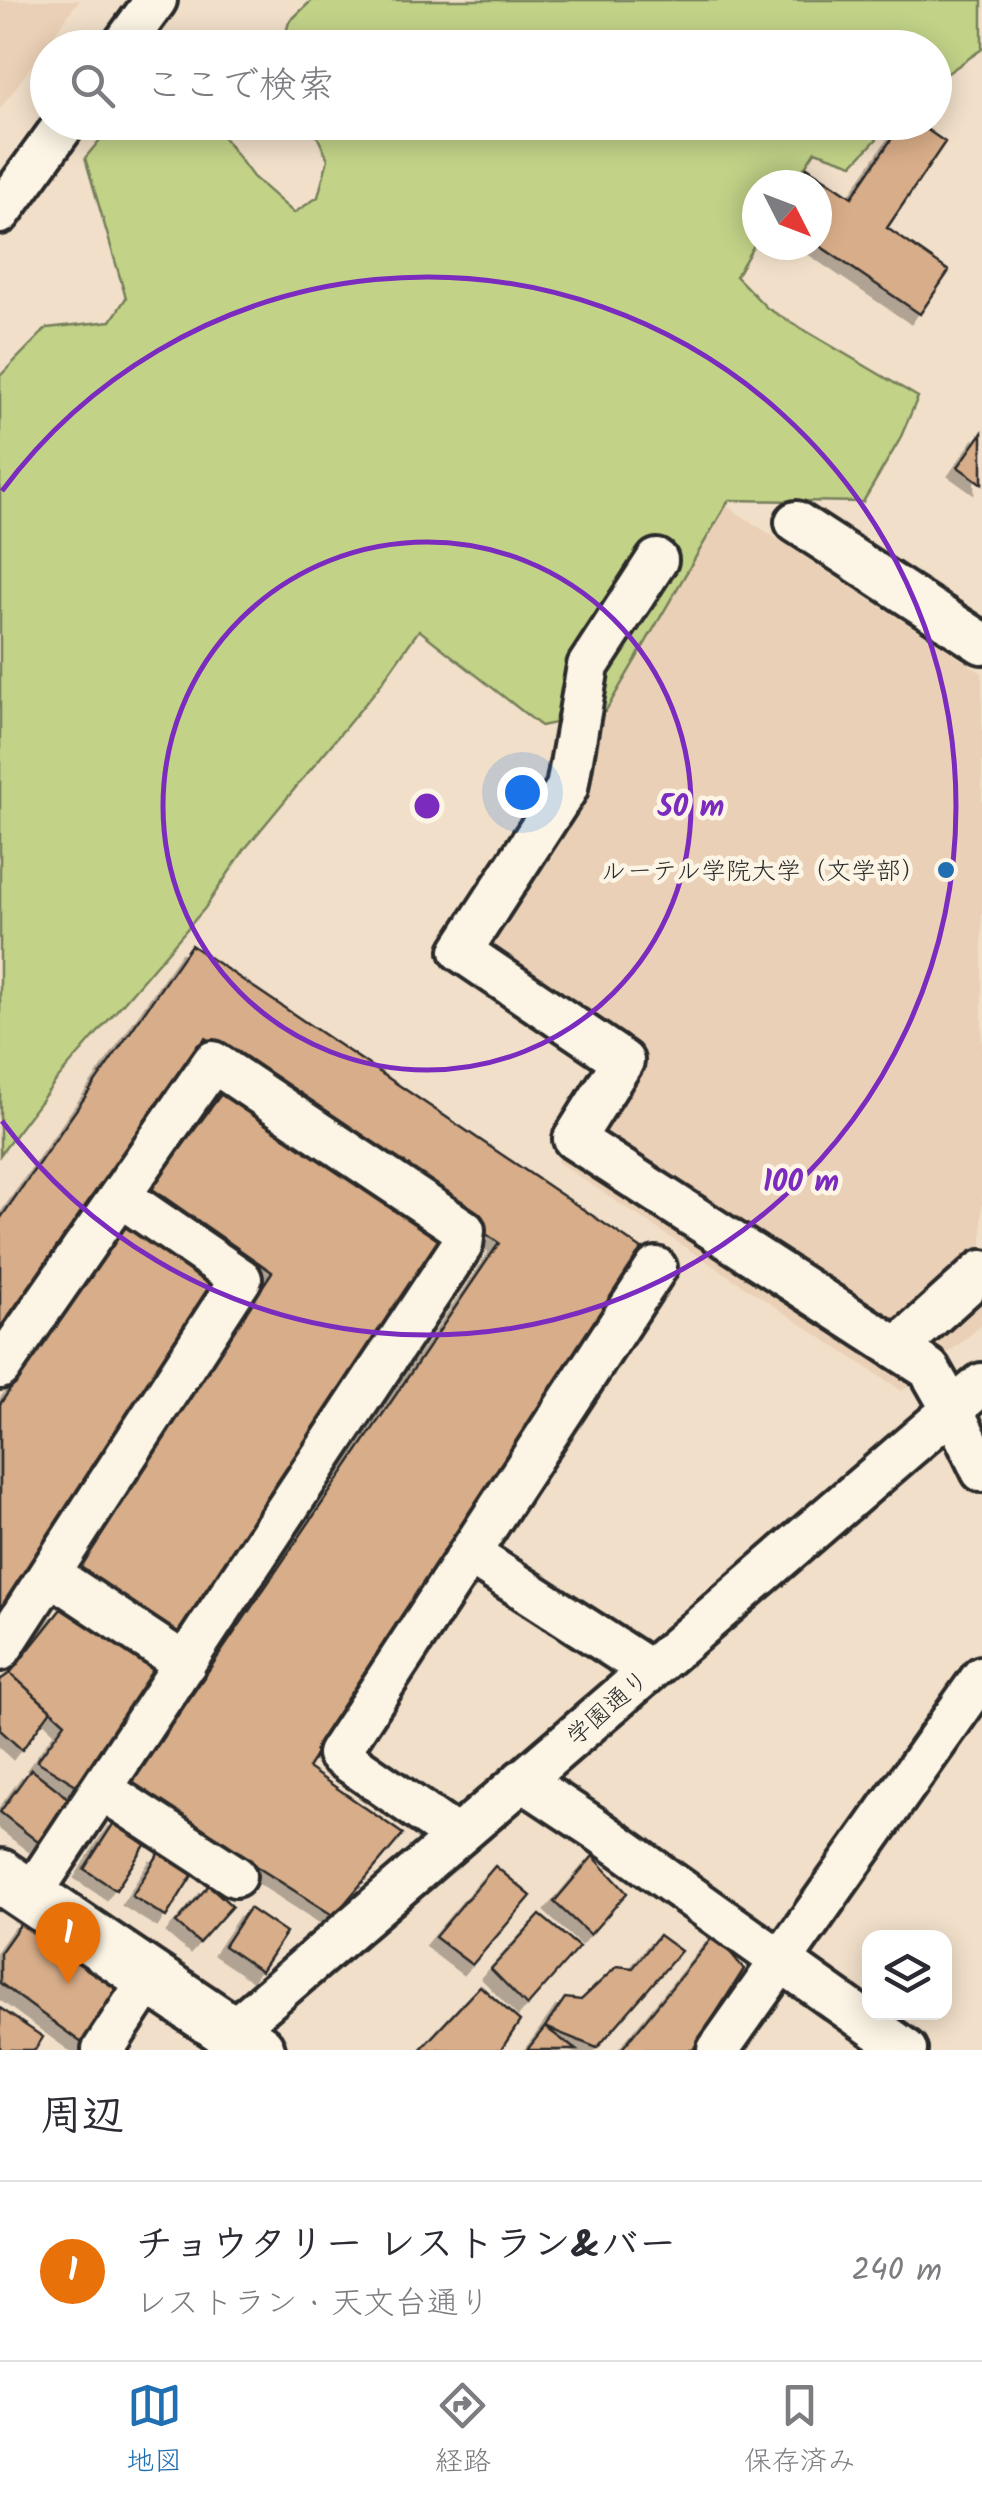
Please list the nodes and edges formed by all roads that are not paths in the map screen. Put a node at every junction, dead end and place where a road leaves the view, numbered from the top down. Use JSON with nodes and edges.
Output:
{"nodes":[{"id":1,"x":156,"y":0,"type":"edge"},
{"id":2,"x":134,"y":30,"type":"edge"},
{"id":3,"x":53,"y":140,"type":"edge"},
{"id":4,"x":0,"y":213,"type":"edge"},
{"id":5,"x":796,"y":522,"type":"dead end"},
{"id":6,"x":657,"y":560,"type":"dead end"},
{"id":7,"x":982,"y":642,"type":"edge"},
{"id":8,"x":120,"y":1196,"type":"junction"},
{"id":9,"x":656,"y":1268,"type":"dead end"},
{"id":10,"x":982,"y":1272,"type":"edge"},
{"id":11,"x":897,"y":1348,"type":"junction"},
{"id":12,"x":0,"y":1368,"type":"edge"},
{"id":13,"x":968,"y":1397,"type":"edge"},
{"id":14,"x":982,"y":1471,"type":"edge"},
{"id":15,"x":470,"y":1554,"type":"junction"},
{"id":16,"x":50,"y":1574,"type":"junction"},
{"id":17,"x":0,"y":1650,"type":"edge"},
{"id":18,"x":184,"y":1664,"type":"junction"},
{"id":19,"x":650,"y":1670,"type":"junction"},
{"id":20,"x":982,"y":1678,"type":"edge"},
{"id":21,"x":522,"y":1780,"type":"junction"},
{"id":22,"x":103,"y":1790,"type":"junction"},
{"id":23,"x":456,"y":1836,"type":"junction"},
{"id":24,"x":236,"y":1876,"type":"dead end"},
{"id":25,"x":15,"y":1886,"type":"edge"},
{"id":26,"x":780,"y":1962,"type":"junction"},
{"id":27,"x":150,"y":1978,"type":"junction"},
{"id":28,"x":245,"y":2040,"type":"edge"},
{"id":29,"x":103,"y":2050,"type":"edge"},
{"id":30,"x":718,"y":2050,"type":"edge"},
{"id":31,"x":906,"y":2050,"type":"edge"}],
"edges":[{"from":1,"to":2,"type":"street"},
{"from":3,"to":4,"type":"street"},
{"from":5,"to":7,"type":"street"},
{"from":6,"to":11,"type":"street"},
{"from":8,"to":12,"type":"street"},
{"from":8,"to":16,"type":"street"},
{"from":8,"to":18,"type":"street"},
{"from":9,"to":15,"type":"street"},
{"from":10,"to":11,"type":"street"},
{"from":11,"to":13,"type":"street"},
{"from":13,"to":14,"type":"street"},
{"from":13,"to":19,"type":"street","name":"学園通り"},
{"from":15,"to":19,"type":"street"},
{"from":15,"to":23,"type":"street"},
{"from":16,"to":17,"type":"street"},
{"from":16,"to":18,"type":"street"},
{"from":18,"to":22,"type":"street"},
{"from":19,"to":21,"type":"street","name":"学園通り"},
{"from":20,"to":26,"type":"street"},
{"from":21,"to":23,"type":"street","name":"学園通り"},
{"from":21,"to":26,"type":"street"},
{"from":22,"to":24,"type":"street"},
{"from":22,"to":25,"type":"street"},
{"from":23,"to":28,"type":"street","name":"学園通り"},
{"from":25,"to":27,"type":"main road"},
{"from":26,"to":30,"type":"street"},
{"from":26,"to":31,"type":"street"},
{"from":27,"to":28,"type":"main road"},
{"from":27,"to":29,"type":"street"}]}
